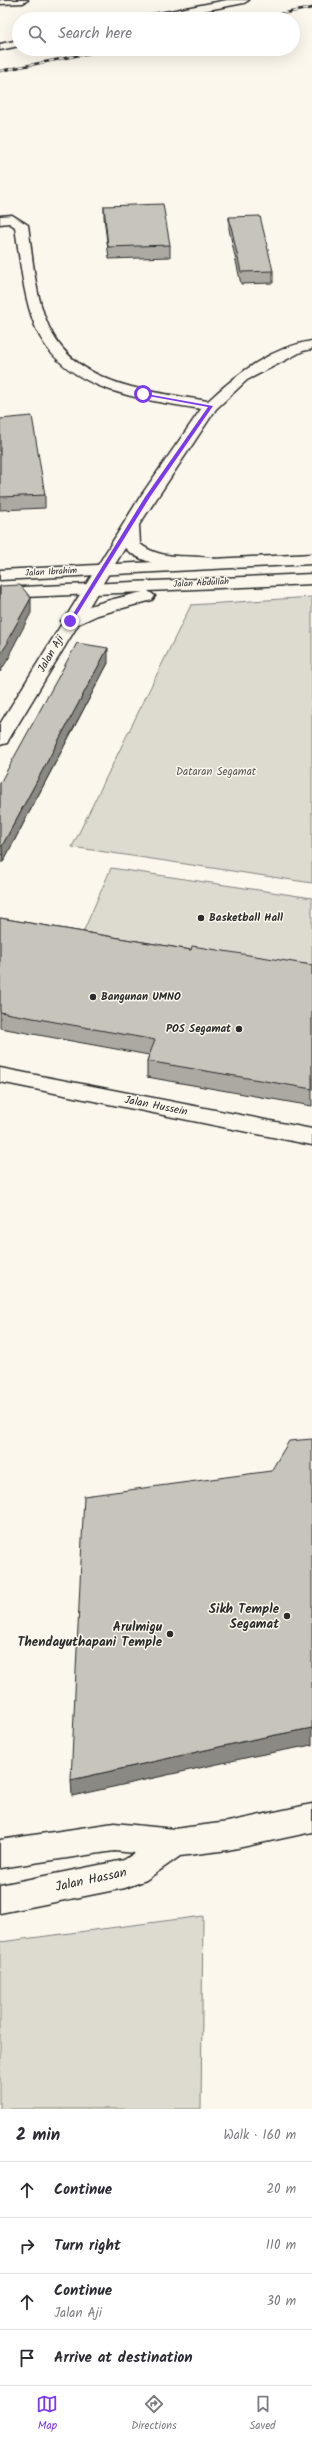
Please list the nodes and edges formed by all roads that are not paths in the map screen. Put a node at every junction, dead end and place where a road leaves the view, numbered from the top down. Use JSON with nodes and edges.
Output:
{"nodes":[{"id":1,"x":23,"y":0,"type":"edge"},
{"id":2,"x":244,"y":0,"type":"edge"},
{"id":3,"x":0,"y":1,"type":"edge"},
{"id":4,"x":181,"y":12,"type":"edge"},
{"id":5,"x":12,"y":44,"type":"edge"},
{"id":6,"x":0,"y":47,"type":"edge"},
{"id":7,"x":0,"y":220,"type":"edge"},
{"id":8,"x":312,"y":345,"type":"edge"},
{"id":9,"x":211,"y":406,"type":"junction"},
{"id":10,"x":131,"y":524,"type":"junction"},
{"id":11,"x":312,"y":559,"type":"edge"},
{"id":12,"x":217,"y":564,"type":"junction"},
{"id":13,"x":103,"y":570,"type":"junction"},
{"id":14,"x":0,"y":575,"type":"edge"},
{"id":15,"x":312,"y":578,"type":"edge"},
{"id":16,"x":224,"y":582,"type":"junction"},
{"id":17,"x":91,"y":588,"type":"junction"},
{"id":18,"x":0,"y":593,"type":"edge"},
{"id":19,"x":70,"y":621,"type":"junction"},
{"id":20,"x":0,"y":739,"type":"edge"},
{"id":21,"x":0,"y":1075,"type":"edge"},
{"id":22,"x":312,"y":1137,"type":"edge"},
{"id":23,"x":312,"y":1818,"type":"edge"},
{"id":24,"x":174,"y":1843,"type":"junction"},
{"id":25,"x":0,"y":1854,"type":"edge"},
{"id":26,"x":0,"y":1899,"type":"edge"}],
"edges":[{"from":1,"to":3,"type":"main road"},
{"from":2,"to":4,"type":"main road"},
{"from":5,"to":6,"type":"main road"},
{"from":7,"to":9,"type":"main road"},
{"from":8,"to":9,"type":"main road","name":"Jalan Aji"},
{"from":9,"to":10,"type":"main road","name":"Jalan Aji"},
{"from":10,"to":12,"type":"main road"},
{"from":10,"to":13,"type":"main road","name":"Jalan Aji"},
{"from":11,"to":12,"type":"main road","name":"Jalan Abdullah"},
{"from":12,"to":13,"type":"main road","name":"Jalan Abdullah"},
{"from":13,"to":14,"type":"main road","name":"Jalan Ibrahim"},
{"from":13,"to":17,"type":"main road","name":"Jalan Aji"},
{"from":15,"to":16,"type":"main road","name":"Jalan Abdullah"},
{"from":16,"to":17,"type":"main road","name":"Jalan Abdullah"},
{"from":16,"to":19,"type":"main road"},
{"from":17,"to":18,"type":"main road","name":"Jalan Ibrahim"},
{"from":17,"to":19,"type":"main road","name":"Jalan Aji"},
{"from":19,"to":20,"type":"main road","name":"Jalan Aji"},
{"from":21,"to":22,"type":"main road","name":"Jalan Hussein"},
{"from":23,"to":24,"type":"main road","name":"Jalan Hassan"},
{"from":24,"to":25,"type":"main road","name":"Jalan Hassan"},
{"from":24,"to":26,"type":"main road","name":"Jalan Hassan"}]}
